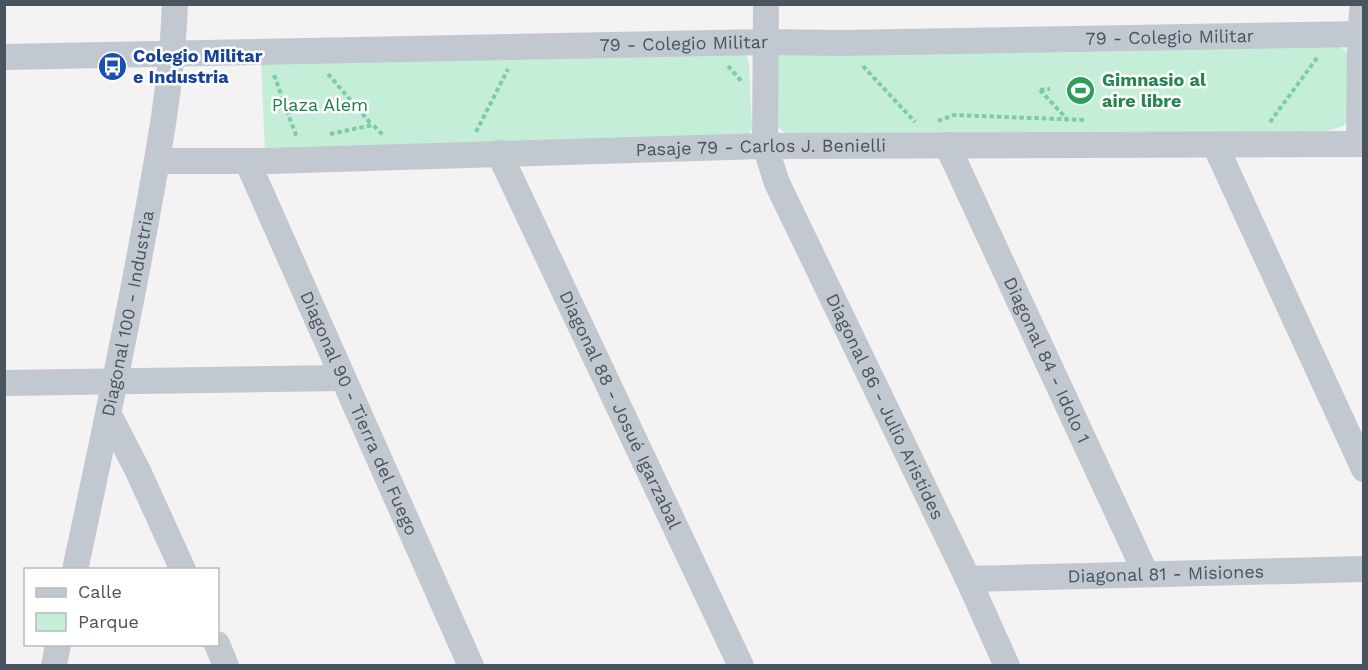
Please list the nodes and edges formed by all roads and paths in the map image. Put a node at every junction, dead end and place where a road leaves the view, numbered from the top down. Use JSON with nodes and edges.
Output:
{"nodes":[{"id":1,"x":175,"y":4,"type":"edge"},
{"id":2,"x":766,"y":4,"type":"edge"},
{"id":3,"x":1363,"y":4,"type":"edge"},
{"id":4,"x":1362,"y":34,"type":"edge"},
{"id":5,"x":1334,"y":35,"type":"junction"},
{"id":6,"x":765,"y":42,"type":"junction"},
{"id":7,"x":708,"y":43,"type":"junction"},
{"id":8,"x":842,"y":43,"type":"junction"},
{"id":9,"x":519,"y":47,"type":"junction"},
{"id":10,"x":266,"y":52,"type":"junction"},
{"id":11,"x":309,"y":52,"type":"junction"},
{"id":12,"x":173,"y":54,"type":"junction"},
{"id":13,"x":4,"y":57,"type":"edge"},
{"id":14,"x":1050,"y":89,"type":"dead end"},
{"id":15,"x":765,"y":109,"type":"junction"},
{"id":16,"x":922,"y":123,"type":"dead end"},
{"id":17,"x":929,"y":124,"type":"dead end"},
{"id":18,"x":373,"y":125,"type":"dead end"},
{"id":19,"x":1267,"y":126,"type":"dead end"},
{"id":20,"x":298,"y":141,"type":"dead end"},
{"id":21,"x":1361,"y":144,"type":"edge"},
{"id":22,"x":947,"y":145,"type":"junction"},
{"id":23,"x":1215,"y":145,"type":"junction"},
{"id":24,"x":765,"y":146,"type":"junction"},
{"id":25,"x":499,"y":153,"type":"junction"},
{"id":26,"x":465,"y":154,"type":"junction"},
{"id":27,"x":158,"y":161,"type":"junction"},
{"id":28,"x":247,"y":161,"type":"junction"},
{"id":29,"x":343,"y":378,"type":"junction"},
{"id":30,"x":116,"y":382,"type":"junction"},
{"id":31,"x":4,"y":383,"type":"edge"},
{"id":32,"x":109,"y":415,"type":"junction"},
{"id":33,"x":1364,"y":469,"type":"edge"},
{"id":34,"x":75,"y":568,"type":"edge"},
{"id":35,"x":182,"y":568,"type":"edge"},
{"id":36,"x":1364,"y":569,"type":"edge"},
{"id":37,"x":1146,"y":574,"type":"junction"},
{"id":38,"x":968,"y":579,"type":"junction"},
{"id":39,"x":58,"y":646,"type":"edge"},
{"id":40,"x":217,"y":646,"type":"edge"},
{"id":41,"x":54,"y":666,"type":"edge"},
{"id":42,"x":226,"y":666,"type":"edge"},
{"id":43,"x":471,"y":666,"type":"edge"},
{"id":44,"x":741,"y":666,"type":"edge"},
{"id":45,"x":1007,"y":666,"type":"edge"}],
"edges":[{"from":1,"to":12,"type":"street","name":"Diagonal 100 - Industria"},
{"from":2,"to":6,"type":"street","name":"Diagonal 86 - Julio Aristides"},
{"from":3,"to":4,"type":"street"},
{"from":4,"to":5,"type":"street","name":"79 - Colegio Militar"},
{"from":4,"to":21,"type":"street"},
{"from":5,"to":8,"type":"street","name":"79 - Colegio Militar"},
{"from":5,"to":19,"type":"path"},
{"from":6,"to":7,"type":"street","name":"79 - Colegio Militar"},
{"from":6,"to":8,"type":"street","name":"79 - Colegio Militar"},
{"from":6,"to":15,"type":"street","name":"Diagonal 86 - Julio Aristides"},
{"from":7,"to":9,"type":"street","name":"79 - Colegio Militar"},
{"from":7,"to":15,"type":"path"},
{"from":8,"to":16,"type":"path"},
{"from":9,"to":11,"type":"street","name":"79 - Colegio Militar"},
{"from":9,"to":26,"type":"path"},
{"from":10,"to":11,"type":"street","name":"79 - Colegio Militar"},
{"from":10,"to":12,"type":"street","name":"79 - Colegio Militar"},
{"from":10,"to":20,"type":"path"},
{"from":11,"to":18,"type":"path"},
{"from":12,"to":13,"type":"street","name":"79 - Colegio Militar"},
{"from":12,"to":27,"type":"street","name":"Diagonal 100 - Industria"},
{"from":14,"to":17,"type":"path"},
{"from":15,"to":24,"type":"street","name":"Diagonal 86 - Julio Aristides"},
{"from":21,"to":23,"type":"street","name":"Pasaje 79 - Carlos J. Benielli"},
{"from":22,"to":23,"type":"street","name":"Pasaje 79 - Carlos J. Benielli"},
{"from":22,"to":24,"type":"street","name":"Pasaje 79 - Carlos J. Benielli"},
{"from":22,"to":37,"type":"street","name":"Diagonal 84 - Idolo 1"},
{"from":23,"to":33,"type":"street"},
{"from":24,"to":25,"type":"street","name":"Pasaje 79 - Carlos J. Benielli"},
{"from":24,"to":38,"type":"street","name":"Diagonal 86 - Julio Aristides"},
{"from":25,"to":26,"type":"street","name":"Pasaje 79 - Carlos J. Benielli"},
{"from":25,"to":44,"type":"street","name":"Diagonal 88 - Josué Igarzabal"},
{"from":26,"to":28,"type":"street","name":"Pasaje 79 - Carlos J. Benielli"},
{"from":27,"to":28,"type":"street","name":"Pasaje 79 - Carlos J. Benielli"},
{"from":27,"to":30,"type":"street","name":"Diagonal 100 - Industria"},
{"from":28,"to":29,"type":"street","name":"Diagonal 90 - Tierra del Fuego"},
{"from":29,"to":30,"type":"street"},
{"from":29,"to":43,"type":"street","name":"Diagonal 90 - Tierra del Fuego"},
{"from":30,"to":31,"type":"street"},
{"from":30,"to":32,"type":"street","name":"Diagonal 100 - Industria"},
{"from":32,"to":34,"type":"street","name":"Diagonal 100 - Industria"},
{"from":32,"to":35,"type":"street"},
{"from":36,"to":37,"type":"street","name":"Diagonal 81 - Misiones"},
{"from":37,"to":38,"type":"street","name":"Diagonal 81 - Misiones"},
{"from":38,"to":45,"type":"street","name":"Diagonal 86 - Julio Aristides"},
{"from":39,"to":41,"type":"street"},
{"from":40,"to":42,"type":"street"}]}
